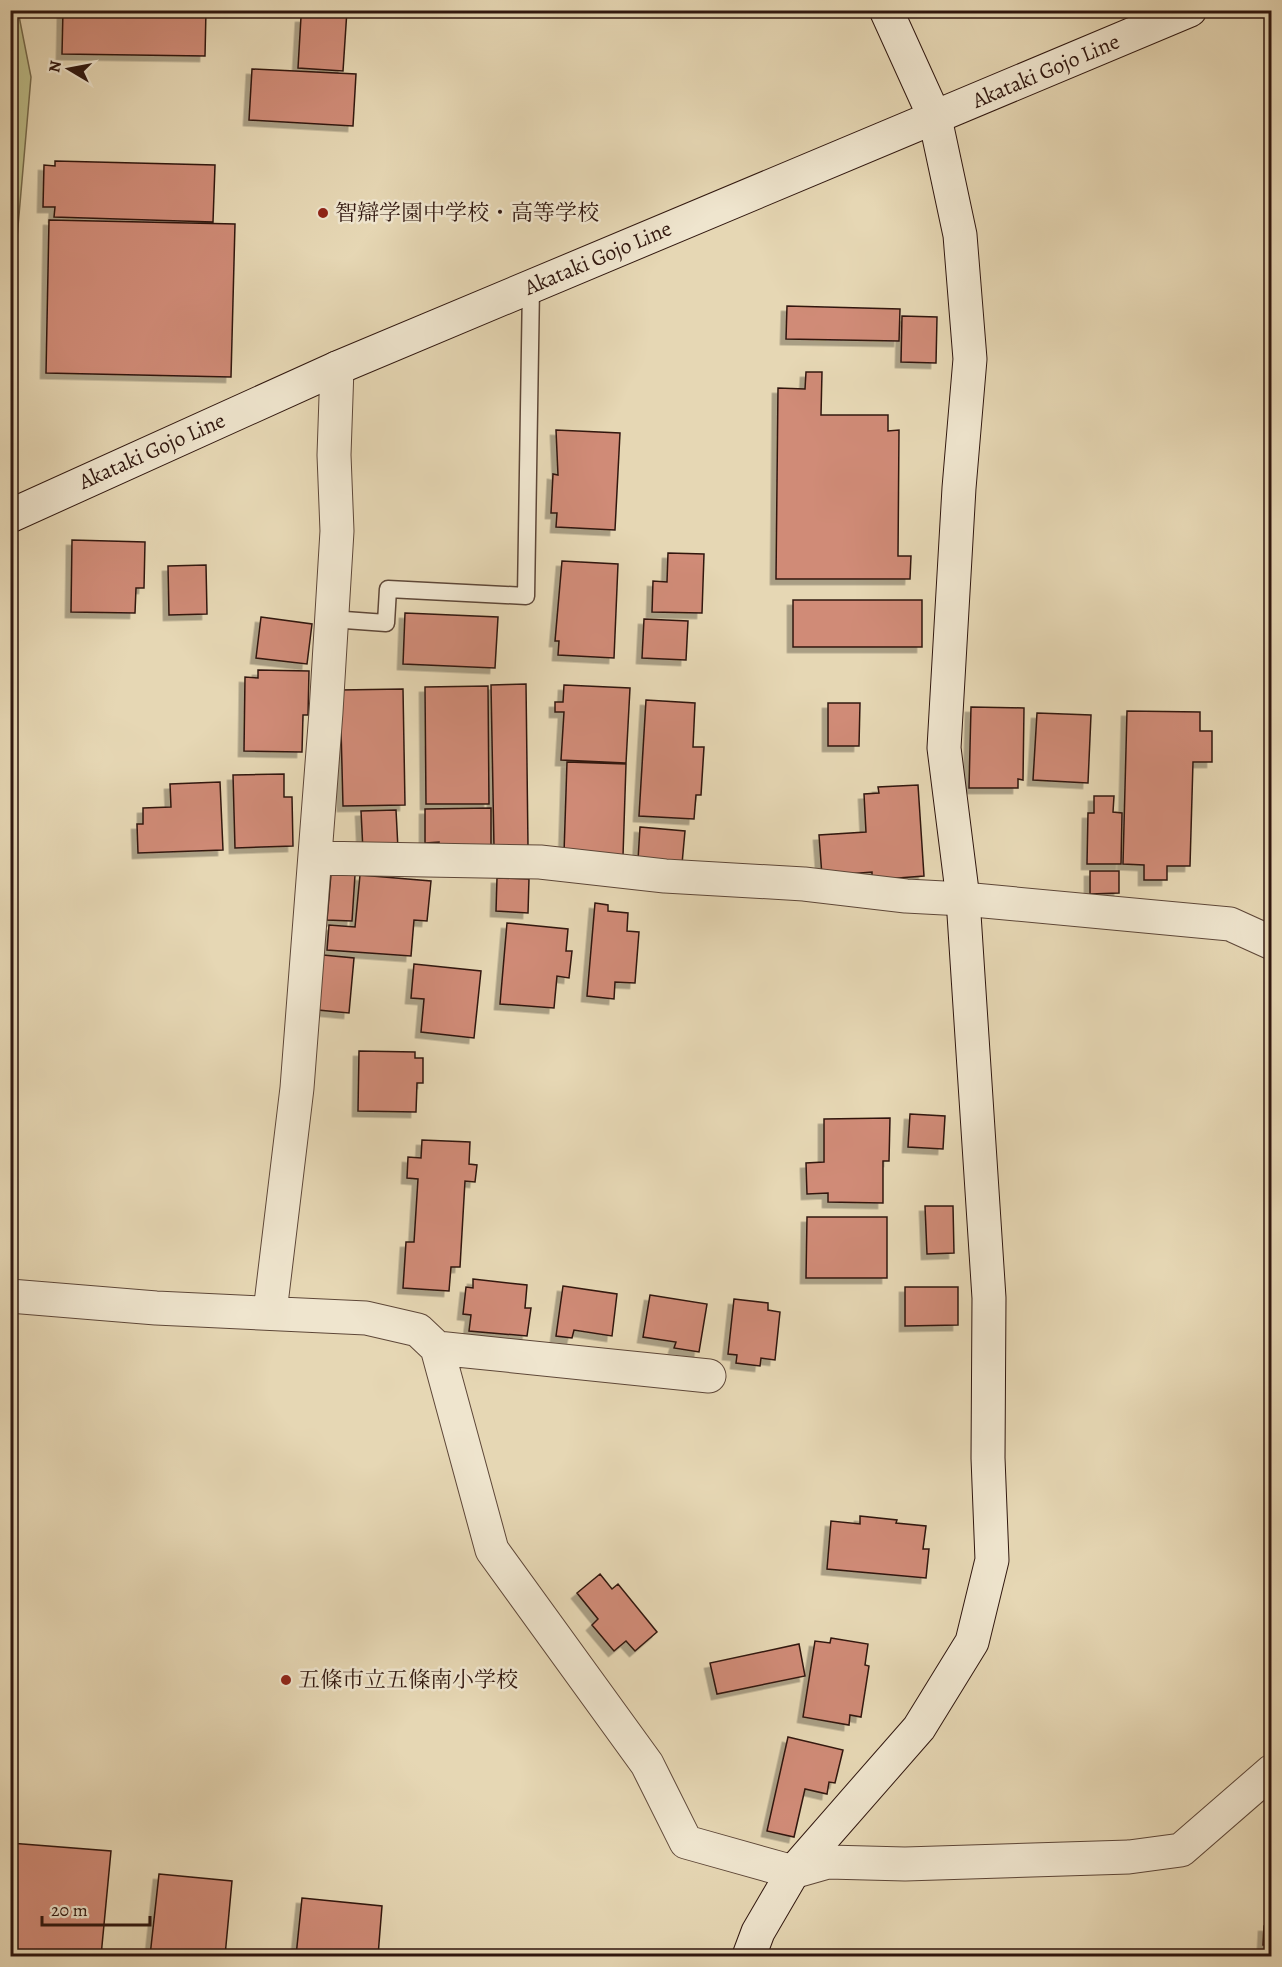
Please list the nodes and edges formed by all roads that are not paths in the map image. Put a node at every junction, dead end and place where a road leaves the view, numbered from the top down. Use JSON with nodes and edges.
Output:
{"nodes":[{"id":1,"x":886,"y":10,"type":"edge"},
{"id":2,"x":1190,"y":10,"type":"edge"},
{"id":3,"x":935,"y":118,"type":"junction"},
{"id":4,"x":531,"y":286,"type":"junction"},
{"id":5,"x":337,"y":368,"type":"junction"},
{"id":6,"x":10,"y":516,"type":"edge"},
{"id":7,"x":331,"y":619,"type":"junction"},
{"id":8,"x":315,"y":858,"type":"junction"},
{"id":9,"x":963,"y":898,"type":"junction"},
{"id":10,"x":1272,"y":943,"type":"edge"},
{"id":11,"x":10,"y":1296,"type":"edge"},
{"id":12,"x":270,"y":1312,"type":"junction"},
{"id":13,"x":437,"y":1348,"type":"junction"},
{"id":14,"x":709,"y":1376,"type":"dead end"},
{"id":15,"x":1272,"y":1771,"type":"edge"},
{"id":16,"x":793,"y":1872,"type":"junction"},
{"id":17,"x":758,"y":1948,"type":"edge"}],
"edges":[{"from":1,"to":3,"type":"street"},
{"from":2,"to":3,"type":"street","name":"Akataki Gojo Line"},
{"from":3,"to":4,"type":"street","name":"Akataki Gojo Line"},
{"from":3,"to":9,"type":"street"},
{"from":4,"to":5,"type":"street","name":"Akataki Gojo Line"},
{"from":4,"to":7,"type":"lane"},
{"from":5,"to":6,"type":"street","name":"Akataki Gojo Line"},
{"from":5,"to":7,"type":"street"},
{"from":7,"to":8,"type":"street"},
{"from":8,"to":9,"type":"street"},
{"from":8,"to":12,"type":"street"},
{"from":9,"to":10,"type":"street"},
{"from":9,"to":16,"type":"street"},
{"from":11,"to":12,"type":"street"},
{"from":12,"to":13,"type":"street"},
{"from":13,"to":14,"type":"street"},
{"from":13,"to":16,"type":"street"},
{"from":15,"to":16,"type":"street"},
{"from":16,"to":17,"type":"street"}]}
